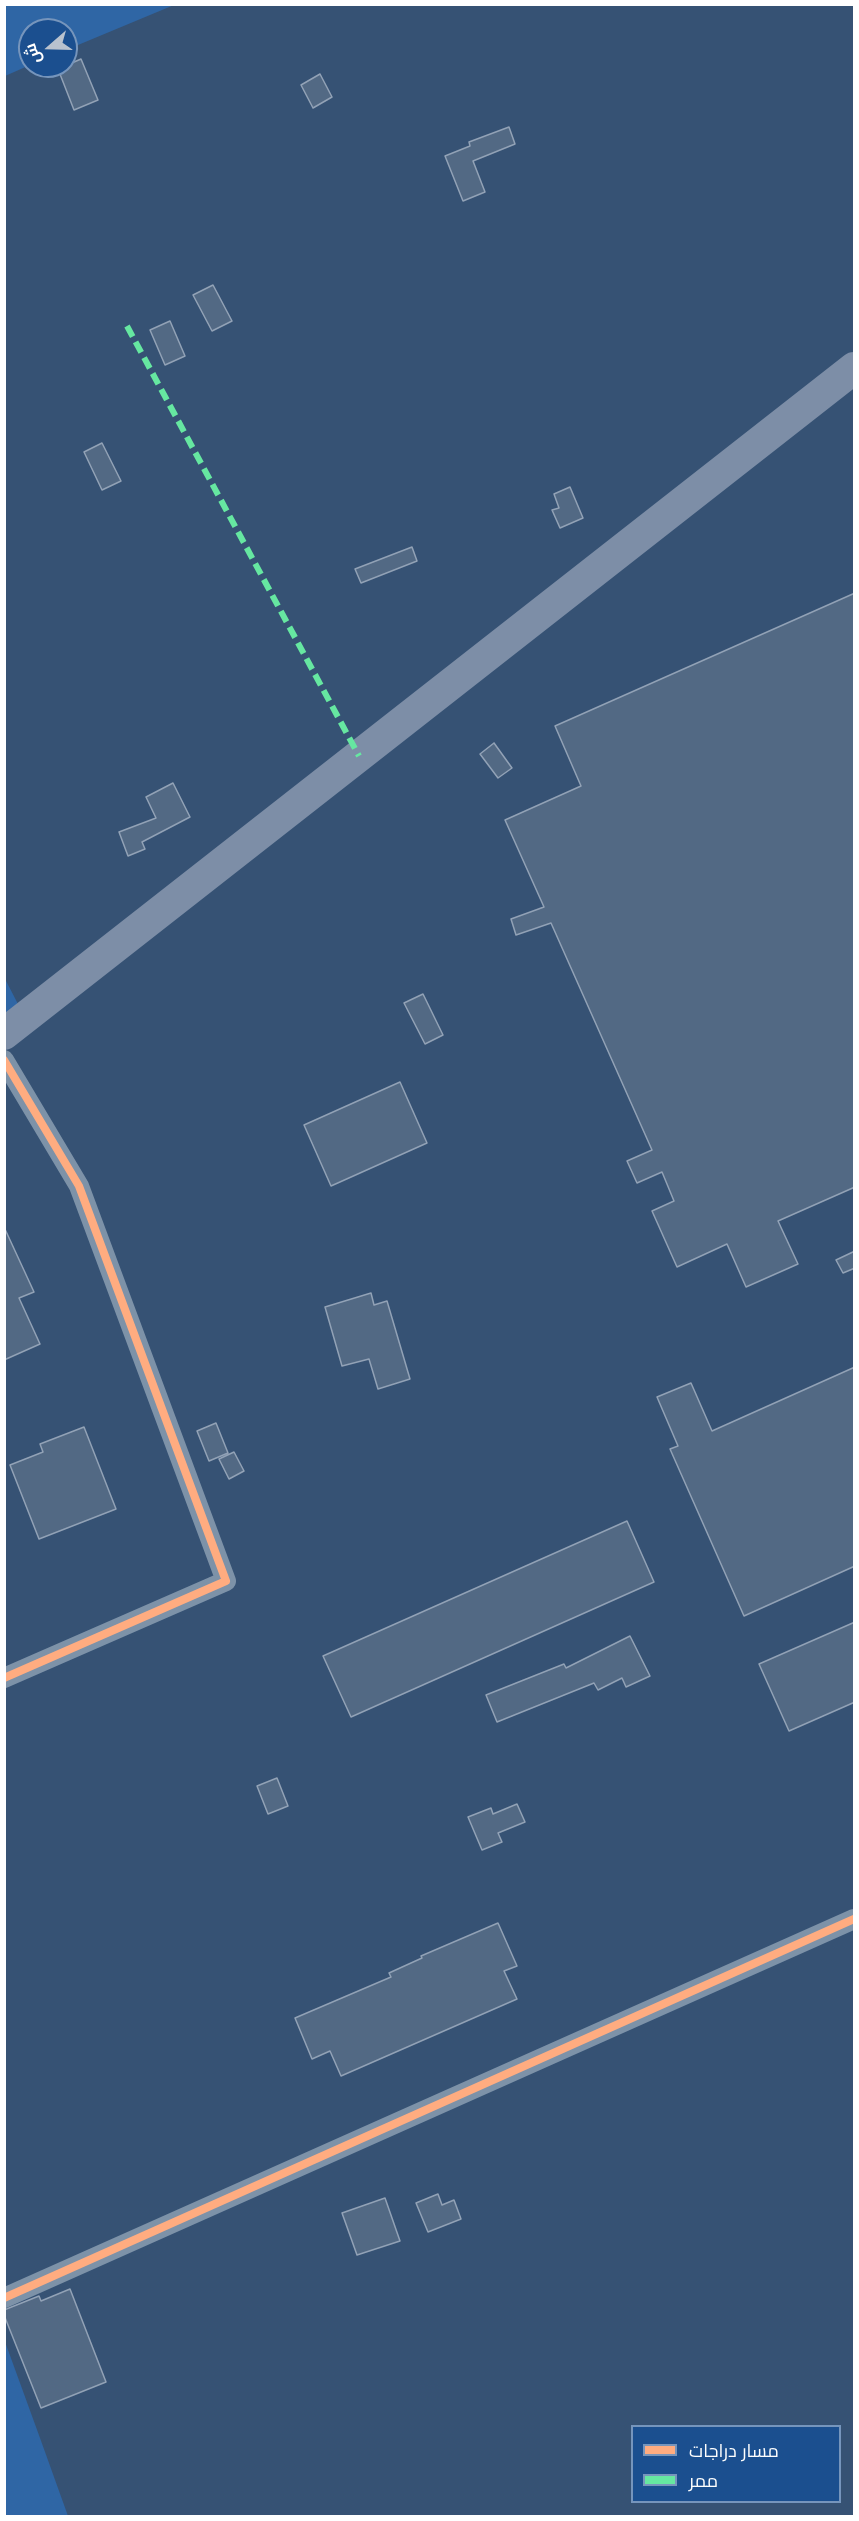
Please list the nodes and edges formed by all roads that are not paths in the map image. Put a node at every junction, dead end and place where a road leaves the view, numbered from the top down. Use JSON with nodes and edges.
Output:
{"nodes":[{"id":1,"x":855,"y":368,"type":"edge"},
{"id":2,"x":4,"y":1034,"type":"edge"},
{"id":3,"x":4,"y":1060,"type":"edge"},
{"id":4,"x":4,"y":1678,"type":"edge"},
{"id":5,"x":855,"y":1919,"type":"edge"},
{"id":6,"x":4,"y":2298,"type":"edge"}],
"edges":[{"from":1,"to":2,"type":"main road"},
{"from":3,"to":4,"type":"street"},
{"from":5,"to":6,"type":"street"}]}
